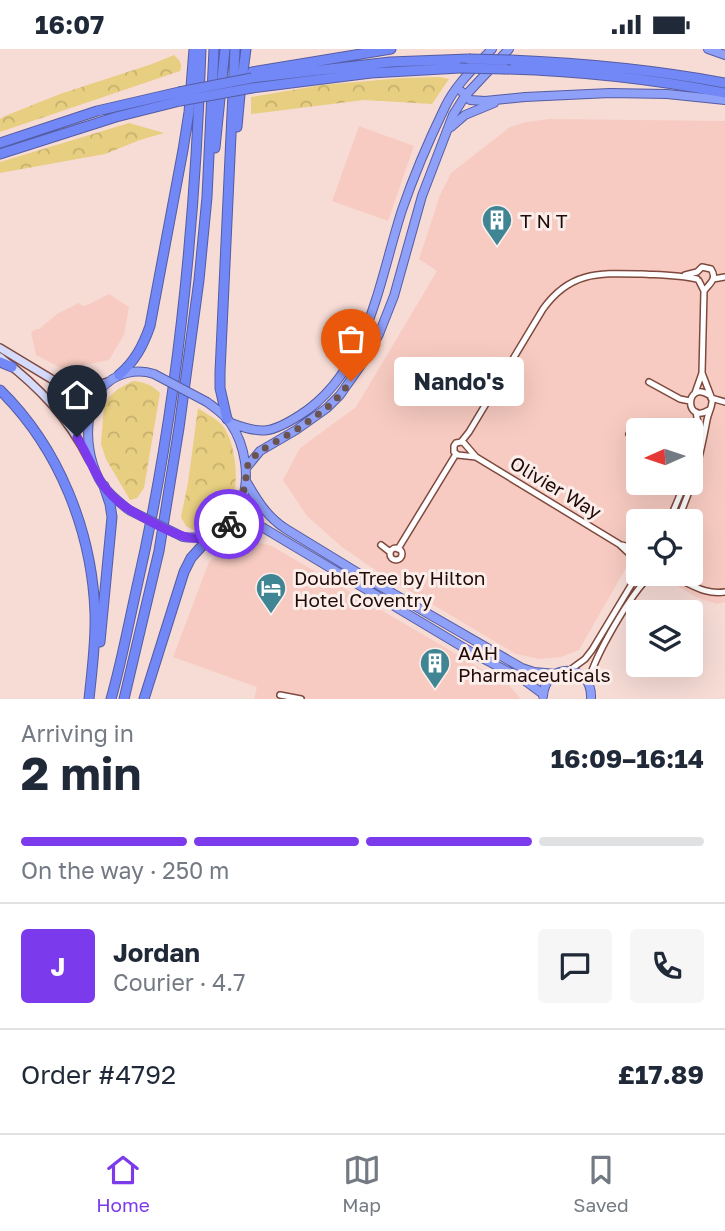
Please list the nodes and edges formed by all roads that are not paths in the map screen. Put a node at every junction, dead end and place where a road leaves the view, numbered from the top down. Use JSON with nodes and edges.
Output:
{"nodes":[{"id":1,"x":194,"y":49,"type":"edge"},
{"id":2,"x":201,"y":49,"type":"edge"},
{"id":3,"x":214,"y":49,"type":"edge"},
{"id":4,"x":225,"y":49,"type":"edge"},
{"id":5,"x":235,"y":49,"type":"edge"},
{"id":6,"x":246,"y":49,"type":"edge"},
{"id":7,"x":391,"y":49,"type":"edge"},
{"id":8,"x":492,"y":49,"type":"edge"},
{"id":9,"x":509,"y":49,"type":"edge"},
{"id":10,"x":708,"y":49,"type":"edge"},
{"id":11,"x":725,"y":55,"type":"edge"},
{"id":12,"x":252,"y":79,"type":"junction"},
{"id":13,"x":460,"y":82,"type":"junction"},
{"id":14,"x":725,"y":83,"type":"edge"},
{"id":15,"x":725,"y":93,"type":"edge"},
{"id":16,"x":179,"y":96,"type":"junction"},
{"id":17,"x":465,"y":96,"type":"junction"},
{"id":18,"x":500,"y":100,"type":"junction"},
{"id":19,"x":725,"y":100,"type":"edge"},
{"id":20,"x":444,"y":137,"type":"junction"},
{"id":21,"x":0,"y":143,"type":"edge"},
{"id":22,"x":0,"y":154,"type":"edge"},
{"id":23,"x":207,"y":197,"type":"junction"},
{"id":24,"x":227,"y":219,"type":"junction"},
{"id":25,"x":725,"y":277,"type":"edge"},
{"id":26,"x":698,"y":278,"type":"junction"},
{"id":27,"x":712,"y":278,"type":"junction"},
{"id":28,"x":704,"y":291,"type":"junction"},
{"id":29,"x":0,"y":348,"type":"edge"},
{"id":30,"x":0,"y":357,"type":"edge"},
{"id":31,"x":0,"y":362,"type":"edge"},
{"id":32,"x":12,"y":367,"type":"junction"},
{"id":33,"x":702,"y":373,"type":"junction"},
{"id":34,"x":119,"y":375,"type":"junction"},
{"id":35,"x":649,"y":381,"type":"dead end"},
{"id":36,"x":108,"y":382,"type":"junction"},
{"id":37,"x":0,"y":390,"type":"edge"},
{"id":38,"x":695,"y":393,"type":"junction"},
{"id":39,"x":710,"y":396,"type":"junction"},
{"id":40,"x":690,"y":401,"type":"junction"},
{"id":41,"x":725,"y":403,"type":"edge"},
{"id":42,"x":710,"y":408,"type":"junction"},
{"id":43,"x":696,"y":412,"type":"junction"},
{"id":44,"x":697,"y":418,"type":"edge"},
{"id":45,"x":229,"y":421,"type":"junction"},
{"id":46,"x":464,"y":445,"type":"junction"},
{"id":47,"x":456,"y":454,"type":"junction"},
{"id":48,"x":463,"y":454,"type":"junction"},
{"id":49,"x":476,"y":457,"type":"junction"},
{"id":50,"x":95,"y":468,"type":"junction"},
{"id":51,"x":246,"y":468,"type":"junction"},
{"id":52,"x":246,"y":481,"type":"junction"},
{"id":53,"x":104,"y":486,"type":"junction"},
{"id":54,"x":682,"y":509,"type":"edge"},
{"id":55,"x":227,"y":527,"type":"junction"},
{"id":56,"x":211,"y":536,"type":"junction"},
{"id":57,"x":381,"y":545,"type":"dead end"},
{"id":58,"x":626,"y":548,"type":"edge"},
{"id":59,"x":398,"y":549,"type":"junction"},
{"id":60,"x":390,"y":552,"type":"junction"},
{"id":61,"x":631,"y":586,"type":"edge"},
{"id":62,"x":640,"y":586,"type":"edge"},
{"id":63,"x":691,"y":586,"type":"edge"},
{"id":64,"x":725,"y":592,"type":"edge"},
{"id":65,"x":570,"y":670,"type":"junction"},
{"id":66,"x":556,"y":674,"type":"junction"},
{"id":67,"x":588,"y":683,"type":"junction"},
{"id":68,"x":280,"y":695,"type":"dead end"},
{"id":69,"x":543,"y":697,"type":"edge"},
{"id":70,"x":592,"y":698,"type":"edge"},
{"id":71,"x":90,"y":699,"type":"edge"},
{"id":72,"x":111,"y":699,"type":"edge"},
{"id":73,"x":124,"y":699,"type":"edge"},
{"id":74,"x":144,"y":699,"type":"edge"},
{"id":75,"x":302,"y":699,"type":"edge"}],
"edges":[{"from":1,"to":34,"type":"highway"},
{"from":2,"to":72,"type":"highway"},
{"from":3,"to":23,"type":"highway"},
{"from":4,"to":23,"type":"highway"},
{"from":5,"to":24,"type":"highway"},
{"from":6,"to":24,"type":"highway"},
{"from":7,"to":12,"type":"highway"},
{"from":8,"to":13,"type":"highway"},
{"from":9,"to":17,"type":"highway"},
{"from":10,"to":11,"type":"highway"},
{"from":12,"to":14,"type":"highway","bridge":true},
{"from":12,"to":15,"type":"highway","bridge":true},
{"from":12,"to":16,"type":"highway","bridge":true},
{"from":12,"to":16,"type":"highway","bridge":true},
{"from":13,"to":17,"type":"highway"},
{"from":13,"to":45,"type":"highway"},
{"from":16,"to":21,"type":"highway"},
{"from":16,"to":22,"type":"highway"},
{"from":17,"to":18,"type":"highway"},
{"from":17,"to":20,"type":"highway"},
{"from":18,"to":19,"type":"highway"},
{"from":18,"to":20,"type":"highway"},
{"from":20,"to":51,"type":"highway"},
{"from":23,"to":73,"type":"highway"},
{"from":24,"to":45,"type":"highway"},
{"from":25,"to":27,"type":"street"},
{"from":26,"to":27,"type":"street"},
{"from":26,"to":27,"type":"street"},
{"from":26,"to":28,"type":"street"},
{"from":26,"to":46,"type":"street"},
{"from":27,"to":28,"type":"street"},
{"from":28,"to":33,"type":"street"},
{"from":29,"to":36,"type":"main road"},
{"from":30,"to":32,"type":"main road"},
{"from":31,"to":32,"type":"highway"},
{"from":32,"to":50,"type":"main road"},
{"from":33,"to":38,"type":"street"},
{"from":33,"to":39,"type":"street"},
{"from":34,"to":36,"type":"highway"},
{"from":34,"to":45,"type":"highway","bridge":true},
{"from":35,"to":40,"type":"street"},
{"from":36,"to":50,"type":"highway"},
{"from":37,"to":71,"type":"highway"},
{"from":38,"to":39,"type":"street"},
{"from":38,"to":40,"type":"street"},
{"from":39,"to":41,"type":"street"},
{"from":39,"to":42,"type":"street"},
{"from":40,"to":43,"type":"street"},
{"from":41,"to":42,"type":"street"},
{"from":42,"to":43,"type":"street"},
{"from":42,"to":54,"type":"street"},
{"from":43,"to":44,"type":"street"},
{"from":45,"to":51,"type":"highway"},
{"from":46,"to":47,"type":"street"},
{"from":46,"to":48,"type":"street"},
{"from":46,"to":49,"type":"street","name":"Olivier Way"},
{"from":47,"to":48,"type":"street"},
{"from":47,"to":59,"type":"street"},
{"from":48,"to":49,"type":"street","name":"Olivier Way"},
{"from":49,"to":58,"type":"street","name":"Olivier Way"},
{"from":50,"to":53,"type":"highway"},
{"from":51,"to":52,"type":"highway"},
{"from":52,"to":55,"type":"highway"},
{"from":52,"to":66,"type":"highway"},
{"from":53,"to":56,"type":"highway","bridge":true},
{"from":53,"to":71,"type":"highway"},
{"from":55,"to":56,"type":"highway"},
{"from":55,"to":69,"type":"highway"},
{"from":56,"to":74,"type":"highway"},
{"from":57,"to":60,"type":"street"},
{"from":59,"to":60,"type":"street"},
{"from":59,"to":60,"type":"street"},
{"from":61,"to":65,"type":"street"},
{"from":62,"to":67,"type":"street"},
{"from":63,"to":64,"type":"street"},
{"from":65,"to":66,"type":"highway"},
{"from":65,"to":67,"type":"highway"},
{"from":66,"to":69,"type":"highway"},
{"from":67,"to":70,"type":"highway"},
{"from":68,"to":75,"type":"street"}]}
